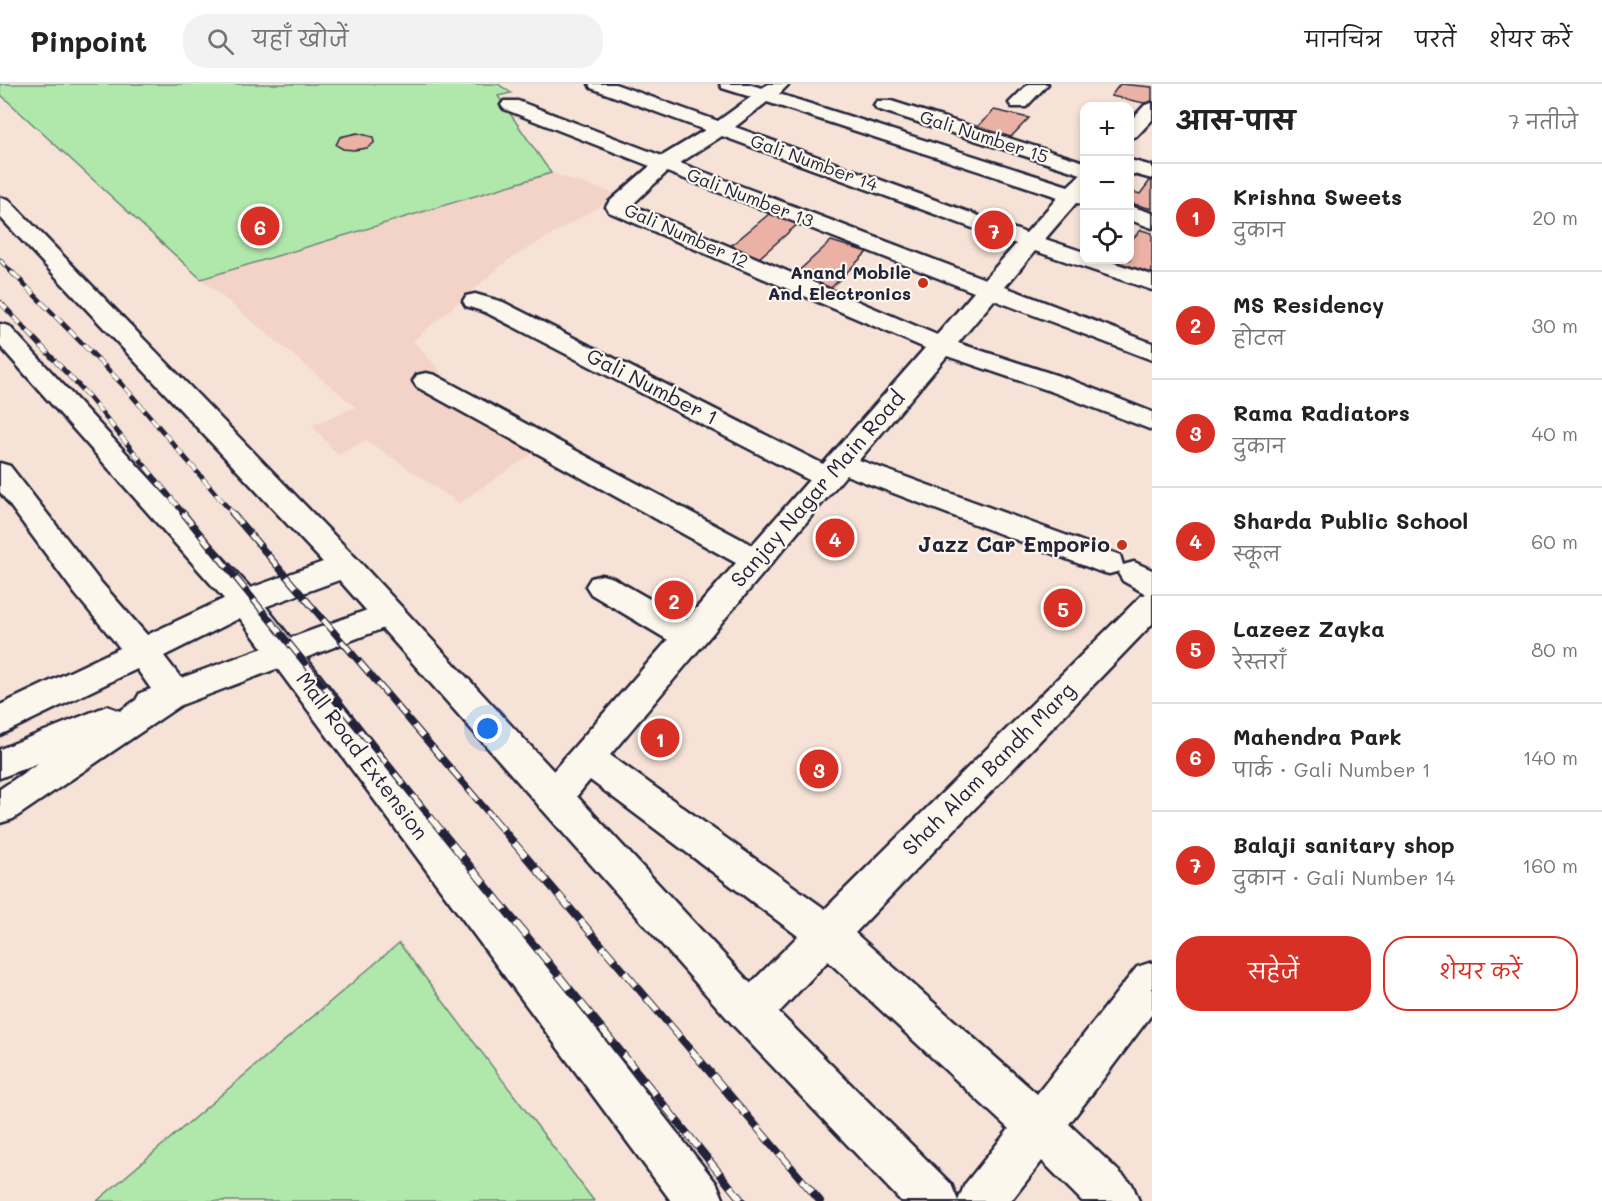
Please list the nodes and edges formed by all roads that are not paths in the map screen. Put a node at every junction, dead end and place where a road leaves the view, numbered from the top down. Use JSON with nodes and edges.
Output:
{"nodes":[{"id":1,"x":598,"y":84,"type":"edge"},
{"id":2,"x":729,"y":84,"type":"edge"},
{"id":3,"x":1040,"y":84,"type":"edge"},
{"id":4,"x":773,"y":90,"type":"edge"},
{"id":5,"x":1019,"y":103,"type":"dead end"},
{"id":6,"x":511,"y":105,"type":"dead end"},
{"id":7,"x":884,"y":105,"type":"dead end"},
{"id":8,"x":1151,"y":111,"type":"edge"},
{"id":9,"x":1134,"y":128,"type":"edge"},
{"id":10,"x":720,"y":129,"type":"junction"},
{"id":11,"x":664,"y":164,"type":"junction"},
{"id":12,"x":1134,"y":167,"type":"edge"},
{"id":13,"x":1152,"y":173,"type":"edge"},
{"id":14,"x":1080,"y":184,"type":"edge"},
{"id":15,"x":1080,"y":184,"type":"edge"},
{"id":16,"x":1080,"y":187,"type":"edge"},
{"id":17,"x":0,"y":204,"type":"edge"},
{"id":18,"x":1134,"y":214,"type":"edge"},
{"id":19,"x":1152,"y":221,"type":"edge"},
{"id":20,"x":1031,"y":242,"type":"junction"},
{"id":21,"x":1152,"y":283,"type":"edge"},
{"id":22,"x":989,"y":291,"type":"junction"},
{"id":23,"x":475,"y":301,"type":"dead end"},
{"id":24,"x":0,"y":331,"type":"edge"},
{"id":25,"x":941,"y":346,"type":"junction"},
{"id":26,"x":1152,"y":352,"type":"edge"},
{"id":27,"x":426,"y":381,"type":"dead end"},
{"id":28,"x":1152,"y":422,"type":"edge"},
{"id":29,"x":833,"y":470,"type":"junction"},
{"id":30,"x":0,"y":471,"type":"edge"},
{"id":31,"x":756,"y":561,"type":"junction"},
{"id":32,"x":345,"y":566,"type":"junction"},
{"id":33,"x":1132,"y":574,"type":"edge"},
{"id":34,"x":602,"y":586,"type":"dead end"},
{"id":35,"x":245,"y":602,"type":"junction"},
{"id":36,"x":1152,"y":604,"type":"edge"},
{"id":37,"x":389,"y":614,"type":"junction"},
{"id":38,"x":691,"y":638,"type":"junction"},
{"id":39,"x":142,"y":651,"type":"junction"},
{"id":40,"x":285,"y":653,"type":"junction"},
{"id":41,"x":173,"y":693,"type":"junction"},
{"id":42,"x":0,"y":721,"type":"edge"},
{"id":43,"x":587,"y":758,"type":"junction"},
{"id":44,"x":0,"y":764,"type":"edge"},
{"id":45,"x":553,"y":797,"type":"junction"},
{"id":46,"x":0,"y":808,"type":"edge"},
{"id":47,"x":827,"y":934,"type":"junction"},
{"id":48,"x":1152,"y":981,"type":"edge"},
{"id":49,"x":750,"y":1013,"type":"junction"},
{"id":50,"x":1048,"y":1115,"type":"junction"},
{"id":51,"x":700,"y":1201,"type":"edge"},
{"id":52,"x":934,"y":1201,"type":"edge"},
{"id":53,"x":982,"y":1201,"type":"edge"},
{"id":54,"x":1115,"y":1201,"type":"edge"}],
"edges":[{"from":1,"to":10,"type":"street","name":"Gali Number 14"},
{"from":2,"to":4,"type":"street"},
{"from":3,"to":5,"type":"street"},
{"from":4,"to":10,"type":"street","name":"Gali Number 12"},
{"from":4,"to":14,"type":"street"},
{"from":6,"to":11,"type":"street","name":"Gali Number 13"},
{"from":7,"to":15,"type":"street","name":"Gali Number 15"},
{"from":8,"to":9,"type":"street"},
{"from":10,"to":11,"type":"street","name":"Gali Number 12"},
{"from":10,"to":20,"type":"street","name":"Gali Number 14"},
{"from":11,"to":22,"type":"street","name":"Gali Number 13"},
{"from":11,"to":25,"type":"street","name":"Gali Number 12"},
{"from":12,"to":13,"type":"street"},
{"from":16,"to":20,"type":"street","name":"Sanjay Nagar Main Road"},
{"from":17,"to":32,"type":"street"},
{"from":18,"to":19,"type":"street"},
{"from":20,"to":21,"type":"street","name":"Gali Number 14"},
{"from":20,"to":22,"type":"street","name":"Sanjay Nagar Main Road"},
{"from":22,"to":25,"type":"street","name":"Sanjay Nagar Main Road"},
{"from":22,"to":26,"type":"street","name":"Gali Number 13"},
{"from":23,"to":29,"type":"street","name":"Gali Number 1"},
{"from":24,"to":35,"type":"street","name":"Mall Road Extension"},
{"from":25,"to":28,"type":"street"},
{"from":25,"to":29,"type":"street","name":"Sanjay Nagar Main Road"},
{"from":27,"to":31,"type":"street"},
{"from":29,"to":31,"type":"street","name":"Sanjay Nagar Main Road"},
{"from":29,"to":33,"type":"street","name":"Gali Number 1"},
{"from":30,"to":39,"type":"street"},
{"from":31,"to":38,"type":"street","name":"Sanjay Nagar Main Road"},
{"from":32,"to":35,"type":"street"},
{"from":32,"to":37,"type":"street"},
{"from":34,"to":38,"type":"street"},
{"from":35,"to":39,"type":"street"},
{"from":35,"to":40,"type":"street","name":"Mall Road Extension"},
{"from":36,"to":47,"type":"street","name":"Shah Alam Bandh Marg"},
{"from":37,"to":40,"type":"street"},
{"from":37,"to":45,"type":"street"},
{"from":38,"to":43,"type":"street","name":"Sanjay Nagar Main Road"},
{"from":39,"to":41,"type":"street"},
{"from":39,"to":42,"type":"street"},
{"from":40,"to":41,"type":"street"},
{"from":40,"to":51,"type":"street","name":"Mall Road Extension"},
{"from":41,"to":44,"type":"street"},
{"from":41,"to":46,"type":"street"},
{"from":43,"to":45,"type":"street","name":"Sanjay Nagar Main Road"},
{"from":43,"to":47,"type":"street"},
{"from":45,"to":49,"type":"street"},
{"from":47,"to":49,"type":"street","name":"Shah Alam Bandh Marg"},
{"from":47,"to":50,"type":"street"},
{"from":48,"to":50,"type":"street"},
{"from":49,"to":52,"type":"street"},
{"from":50,"to":53,"type":"street"},
{"from":50,"to":54,"type":"street"}]}
